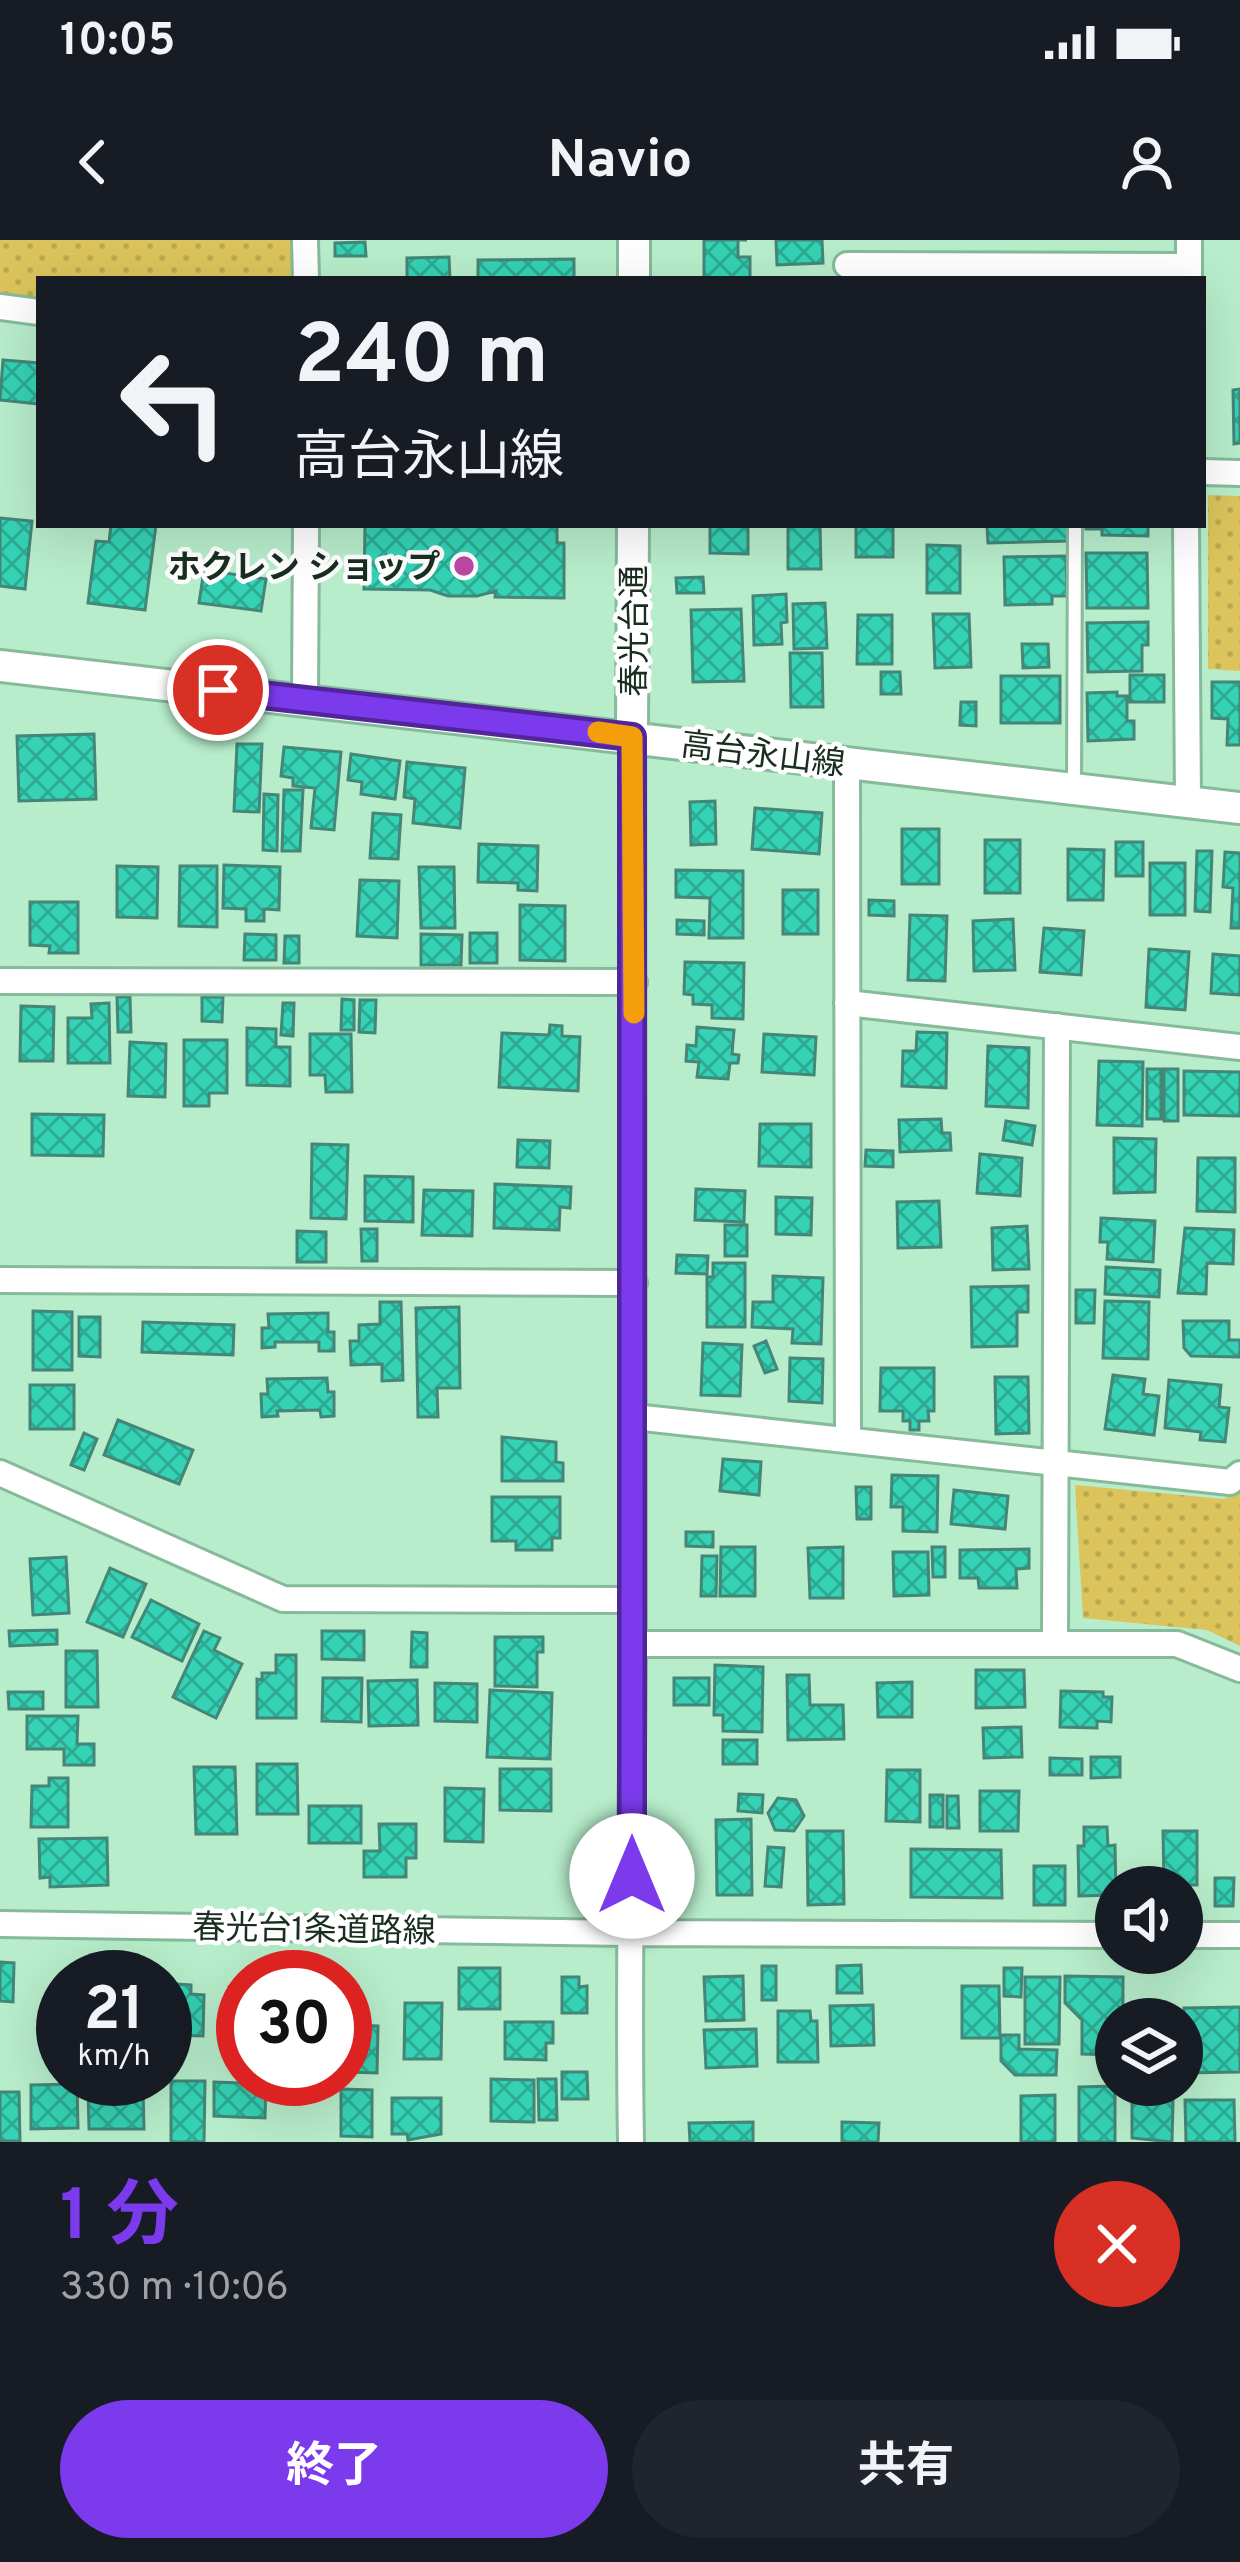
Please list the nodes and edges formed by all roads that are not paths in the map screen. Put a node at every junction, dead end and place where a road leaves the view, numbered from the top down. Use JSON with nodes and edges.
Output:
{"nodes":[{"id":1,"x":305,"y":240,"type":"edge"},
{"id":2,"x":634,"y":240,"type":"edge"},
{"id":3,"x":1189,"y":240,"type":"edge"},
{"id":4,"x":847,"y":261,"type":"edge"},
{"id":5,"x":1189,"y":273,"type":"edge"},
{"id":6,"x":306,"y":276,"type":"edge"},
{"id":7,"x":634,"y":276,"type":"edge"},
{"id":8,"x":0,"y":307,"type":"edge"},
{"id":9,"x":36,"y":312,"type":"edge"},
{"id":10,"x":1206,"y":472,"type":"edge"},
{"id":11,"x":1240,"y":473,"type":"edge"},
{"id":12,"x":306,"y":528,"type":"edge"},
{"id":13,"x":633,"y":528,"type":"edge"},
{"id":14,"x":1075,"y":528,"type":"edge"},
{"id":15,"x":1186,"y":528,"type":"edge"},
{"id":16,"x":0,"y":666,"type":"edge"},
{"id":17,"x":305,"y":700,"type":"junction"},
{"id":18,"x":632,"y":737,"type":"junction"},
{"id":19,"x":847,"y":764,"type":"junction"},
{"id":20,"x":1074,"y":788,"type":"junction"},
{"id":21,"x":1187,"y":802,"type":"junction"},
{"id":22,"x":1240,"y":808,"type":"edge"},
{"id":23,"x":0,"y":981,"type":"edge"},
{"id":24,"x":634,"y":982,"type":"junction"},
{"id":25,"x":847,"y":1004,"type":"junction"},
{"id":26,"x":1057,"y":1027,"type":"junction"},
{"id":27,"x":1240,"y":1047,"type":"edge"},
{"id":28,"x":0,"y":1280,"type":"edge"},
{"id":29,"x":634,"y":1283,"type":"junction"},
{"id":30,"x":634,"y":1417,"type":"junction"},
{"id":31,"x":848,"y":1440,"type":"junction"},
{"id":32,"x":1058,"y":1465,"type":"junction"},
{"id":33,"x":0,"y":1473,"type":"edge"},
{"id":34,"x":1240,"y":1474,"type":"edge"},
{"id":35,"x":632,"y":1600,"type":"junction"},
{"id":36,"x":1055,"y":1642,"type":"junction"},
{"id":37,"x":633,"y":1644,"type":"junction"},
{"id":38,"x":1240,"y":1669,"type":"edge"},
{"id":39,"x":0,"y":1924,"type":"edge"},
{"id":40,"x":628,"y":1933,"type":"junction"},
{"id":41,"x":1095,"y":1935,"type":"edge"},
{"id":42,"x":1203,"y":1935,"type":"edge"},
{"id":43,"x":1240,"y":1935,"type":"edge"},
{"id":44,"x":631,"y":2142,"type":"edge"}],
"edges":[{"from":1,"to":6,"type":"street"},
{"from":2,"to":7,"type":"street"},
{"from":3,"to":5,"type":"street"},
{"from":4,"to":5,"type":"street"},
{"from":8,"to":9,"type":"street"},
{"from":10,"to":11,"type":"street"},
{"from":12,"to":17,"type":"street"},
{"from":13,"to":18,"type":"street","name":"春光台通"},
{"from":14,"to":20,"type":"lane"},
{"from":15,"to":21,"type":"street"},
{"from":16,"to":17,"type":"street","name":"高台永山線"},
{"from":17,"to":18,"type":"street","name":"高台永山線"},
{"from":18,"to":19,"type":"street","name":"高台永山線"},
{"from":18,"to":24,"type":"street"},
{"from":19,"to":20,"type":"street","name":"高台永山線"},
{"from":19,"to":25,"type":"street"},
{"from":20,"to":21,"type":"street","name":"高台永山線"},
{"from":21,"to":22,"type":"street","name":"高台永山線"},
{"from":23,"to":24,"type":"street"},
{"from":24,"to":29,"type":"street"},
{"from":25,"to":26,"type":"street"},
{"from":25,"to":31,"type":"street"},
{"from":26,"to":27,"type":"street"},
{"from":26,"to":32,"type":"street"},
{"from":28,"to":29,"type":"street"},
{"from":29,"to":30,"type":"street"},
{"from":30,"to":31,"type":"street"},
{"from":30,"to":35,"type":"street"},
{"from":31,"to":32,"type":"street"},
{"from":32,"to":34,"type":"street"},
{"from":32,"to":36,"type":"street"},
{"from":33,"to":35,"type":"street"},
{"from":35,"to":37,"type":"street"},
{"from":36,"to":37,"type":"street"},
{"from":36,"to":38,"type":"street"},
{"from":37,"to":40,"type":"street"},
{"from":39,"to":40,"type":"street","name":"春光台1条道路線"},
{"from":40,"to":41,"type":"street","name":"春光台1条道路線"},
{"from":40,"to":44,"type":"street"},
{"from":42,"to":43,"type":"street"}]}
